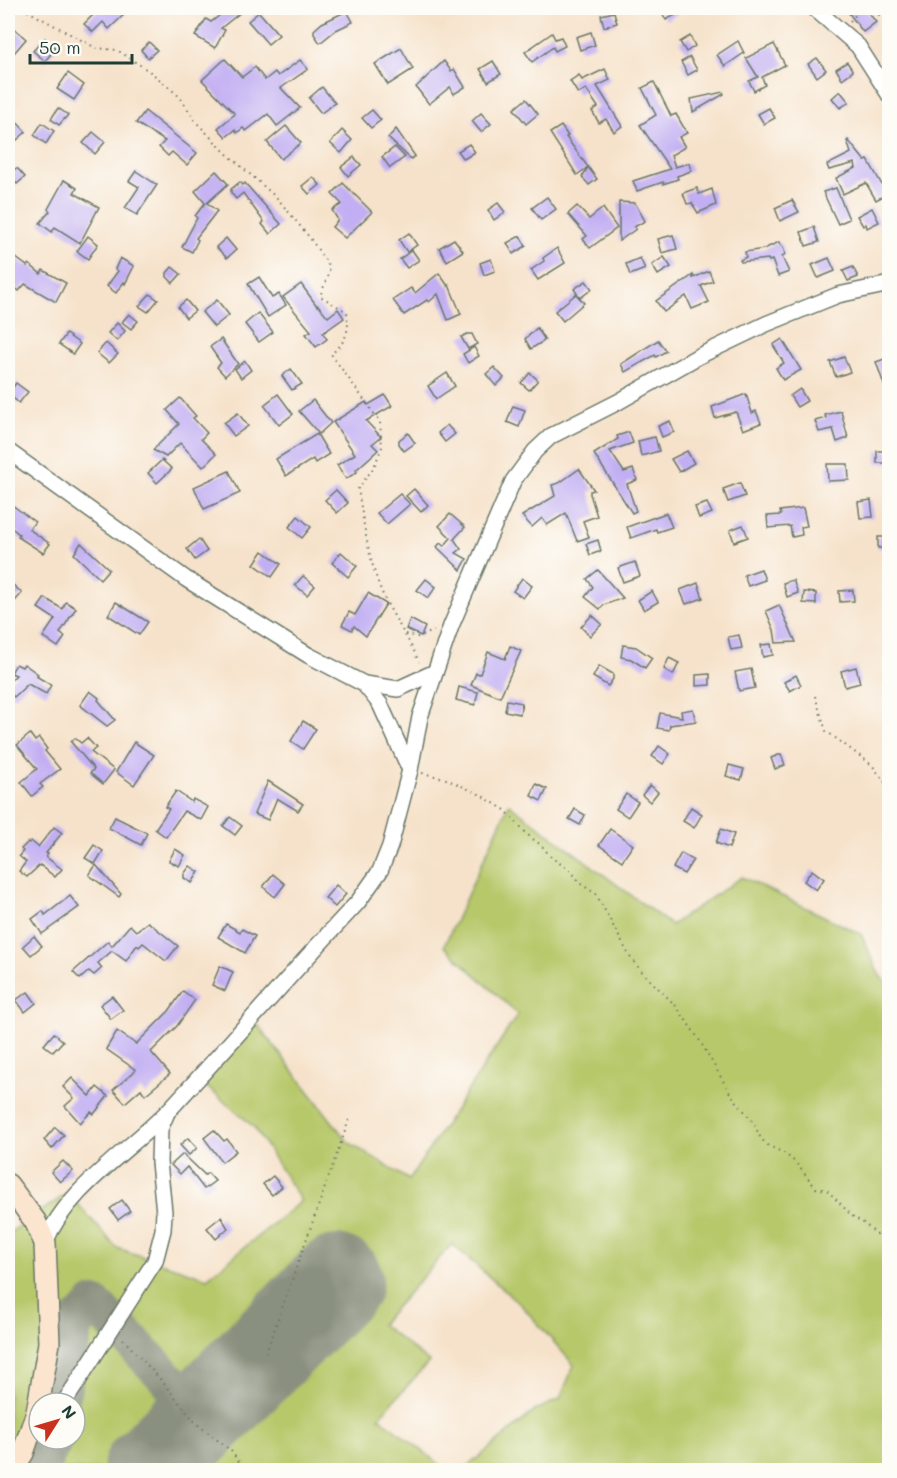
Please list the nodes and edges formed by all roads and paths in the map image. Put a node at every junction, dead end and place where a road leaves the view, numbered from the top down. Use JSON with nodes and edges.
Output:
{"nodes":[{"id":1,"x":22,"y":8,"type":"edge"},
{"id":2,"x":814,"y":8,"type":"edge"},
{"id":3,"x":862,"y":8,"type":"edge"},
{"id":4,"x":870,"y":8,"type":"edge"},
{"id":5,"x":890,"y":8,"type":"edge"},
{"id":6,"x":841,"y":30,"type":"junction"},
{"id":7,"x":890,"y":96,"type":"edge"},
{"id":8,"x":890,"y":284,"type":"edge"},
{"id":9,"x":8,"y":450,"type":"edge"},
{"id":10,"x":450,"y":626,"type":"junction"},
{"id":11,"x":405,"y":634,"type":"junction"},
{"id":12,"x":430,"y":674,"type":"junction"},
{"id":13,"x":364,"y":684,"type":"junction"},
{"id":14,"x":815,"y":696,"type":"dead end"},
{"id":15,"x":410,"y":770,"type":"junction"},
{"id":16,"x":890,"y":789,"type":"edge"},
{"id":17,"x":169,"y":1110,"type":"junction"},
{"id":18,"x":350,"y":1117,"type":"dead end"},
{"id":19,"x":8,"y":1185,"type":"edge"},
{"id":20,"x":45,"y":1243,"type":"junction"},
{"id":21,"x":890,"y":1246,"type":"edge"},
{"id":22,"x":111,"y":1327,"type":"junction"},
{"id":23,"x":266,"y":1353,"type":"dead end"},
{"id":24,"x":71,"y":1391,"type":"edge"},
{"id":25,"x":27,"y":1449,"type":"edge"},
{"id":26,"x":17,"y":1462,"type":"edge"},
{"id":27,"x":245,"y":1470,"type":"edge"}],
"edges":[{"from":1,"to":11,"type":"path"},
{"from":2,"to":6,"type":"street"},
{"from":3,"to":6,"type":"path"},
{"from":4,"to":5,"type":"path"},
{"from":6,"to":7,"type":"street"},
{"from":8,"to":10,"type":"street"},
{"from":9,"to":13,"type":"street"},
{"from":10,"to":11,"type":"path"},
{"from":10,"to":12,"type":"street"},
{"from":11,"to":12,"type":"path"},
{"from":12,"to":13,"type":"street"},
{"from":12,"to":15,"type":"street"},
{"from":13,"to":15,"type":"street"},
{"from":14,"to":16,"type":"path"},
{"from":15,"to":17,"type":"street"},
{"from":15,"to":21,"type":"path"},
{"from":17,"to":20,"type":"street"},
{"from":17,"to":22,"type":"street"},
{"from":18,"to":23,"type":"path"},
{"from":19,"to":20,"type":"main road"},
{"from":20,"to":26,"type":"main road"},
{"from":22,"to":24,"type":"street"},
{"from":22,"to":27,"type":"path"},
{"from":25,"to":26,"type":"street"}]}
